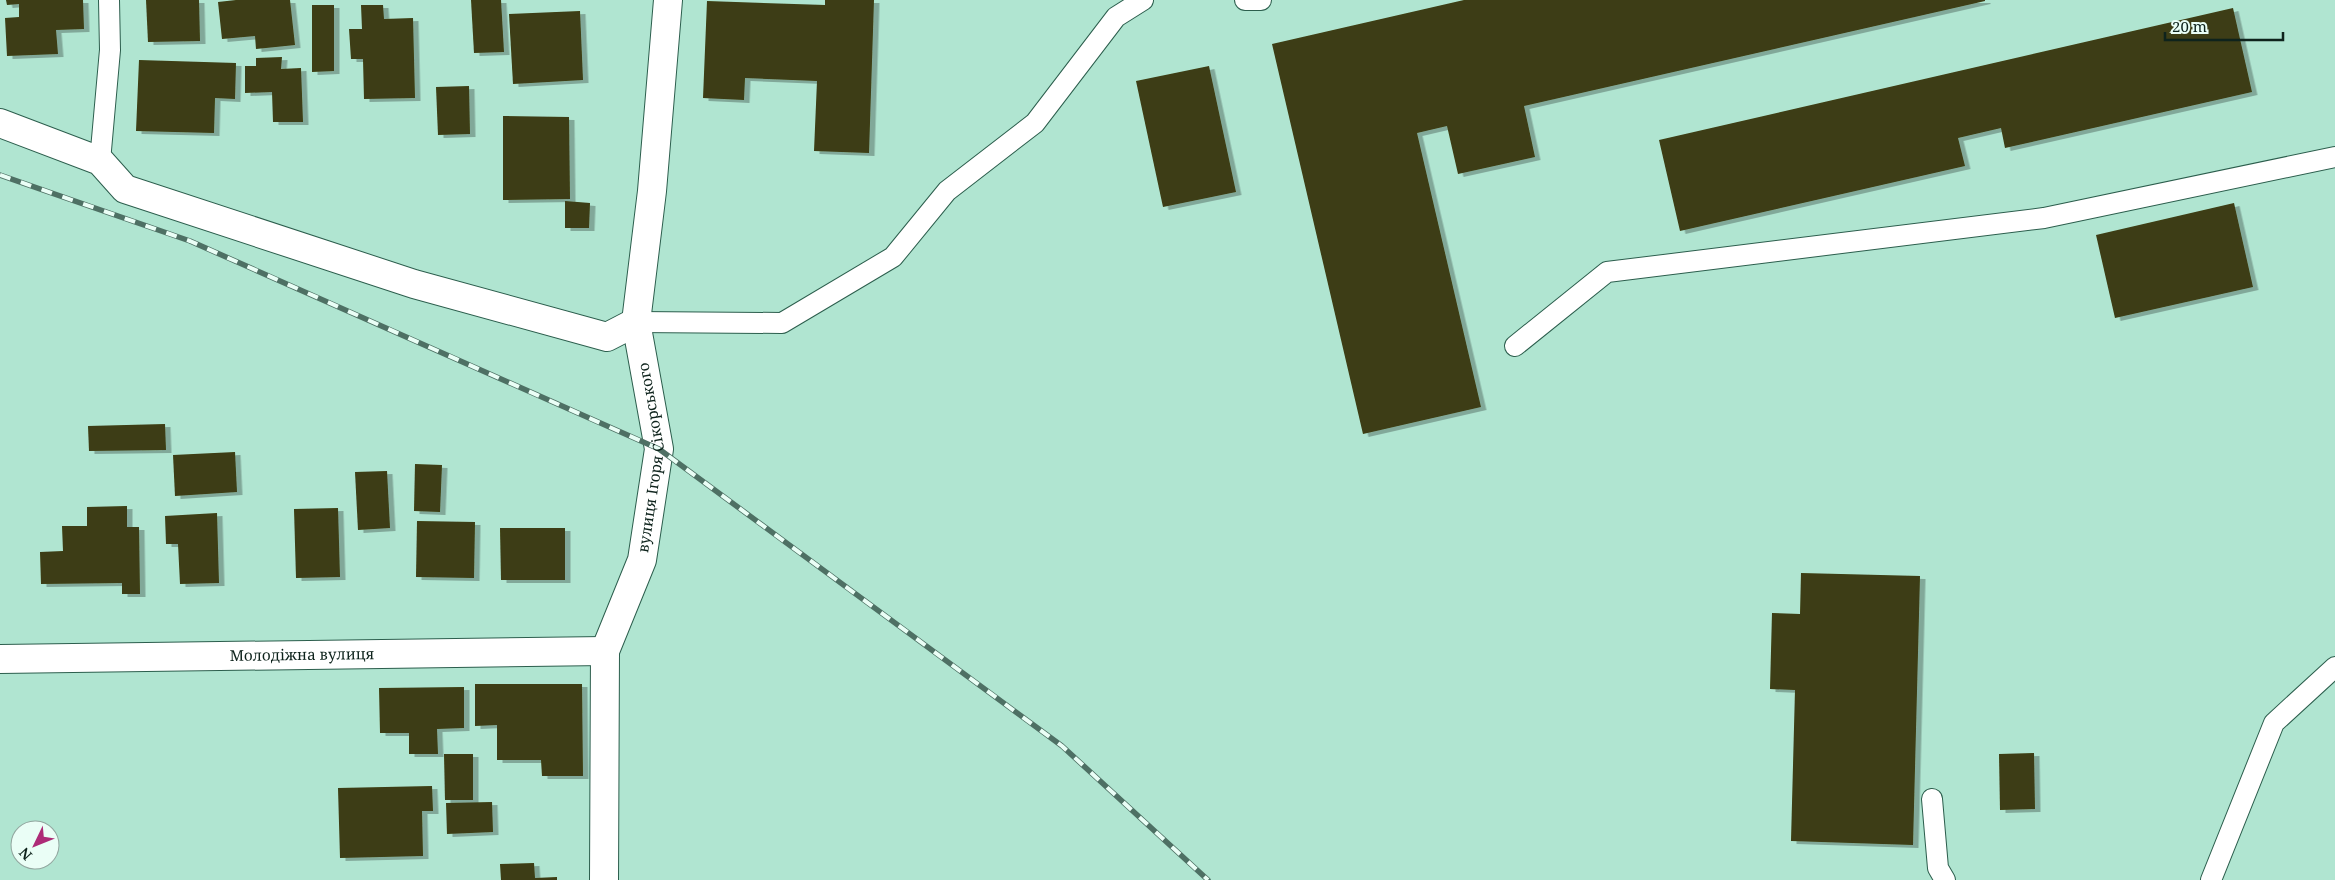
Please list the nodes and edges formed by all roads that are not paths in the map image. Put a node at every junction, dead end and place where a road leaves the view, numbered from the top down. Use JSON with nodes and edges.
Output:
{"nodes":[{"id":1,"x":109,"y":0,"type":"edge"},
{"id":2,"x":668,"y":0,"type":"edge"},
{"id":3,"x":1143,"y":0,"type":"edge"},
{"id":4,"x":1245,"y":0,"type":"edge"},
{"id":5,"x":1261,"y":0,"type":"edge"},
{"id":6,"x":0,"y":123,"type":"edge"},
{"id":7,"x":2335,"y":157,"type":"edge"},
{"id":8,"x":100,"y":160,"type":"junction"},
{"id":9,"x":636,"y":322,"type":"junction"},
{"id":10,"x":1515,"y":346,"type":"dead end"},
{"id":11,"x":605,"y":651,"type":"junction"},
{"id":12,"x":0,"y":659,"type":"edge"},
{"id":13,"x":2335,"y":667,"type":"edge"},
{"id":14,"x":1932,"y":799,"type":"dead end"},
{"id":15,"x":604,"y":880,"type":"edge"},
{"id":16,"x":1945,"y":880,"type":"edge"},
{"id":17,"x":2211,"y":880,"type":"edge"}],
"edges":[{"from":1,"to":8,"type":"lane"},
{"from":2,"to":9,"type":"street","name":"вулиця Ігоря Сікорського"},
{"from":3,"to":9,"type":"lane"},
{"from":4,"to":5,"type":"lane"},
{"from":6,"to":8,"type":"street"},
{"from":7,"to":10,"type":"lane"},
{"from":8,"to":9,"type":"street"},
{"from":9,"to":11,"type":"street","name":"вулиця Ігоря Сікорського"},
{"from":11,"to":12,"type":"street","name":"Молодіжна вулиця"},
{"from":11,"to":15,"type":"street","name":"вулиця Ігоря Сікорського"},
{"from":13,"to":17,"type":"lane"},
{"from":14,"to":16,"type":"lane"}]}
